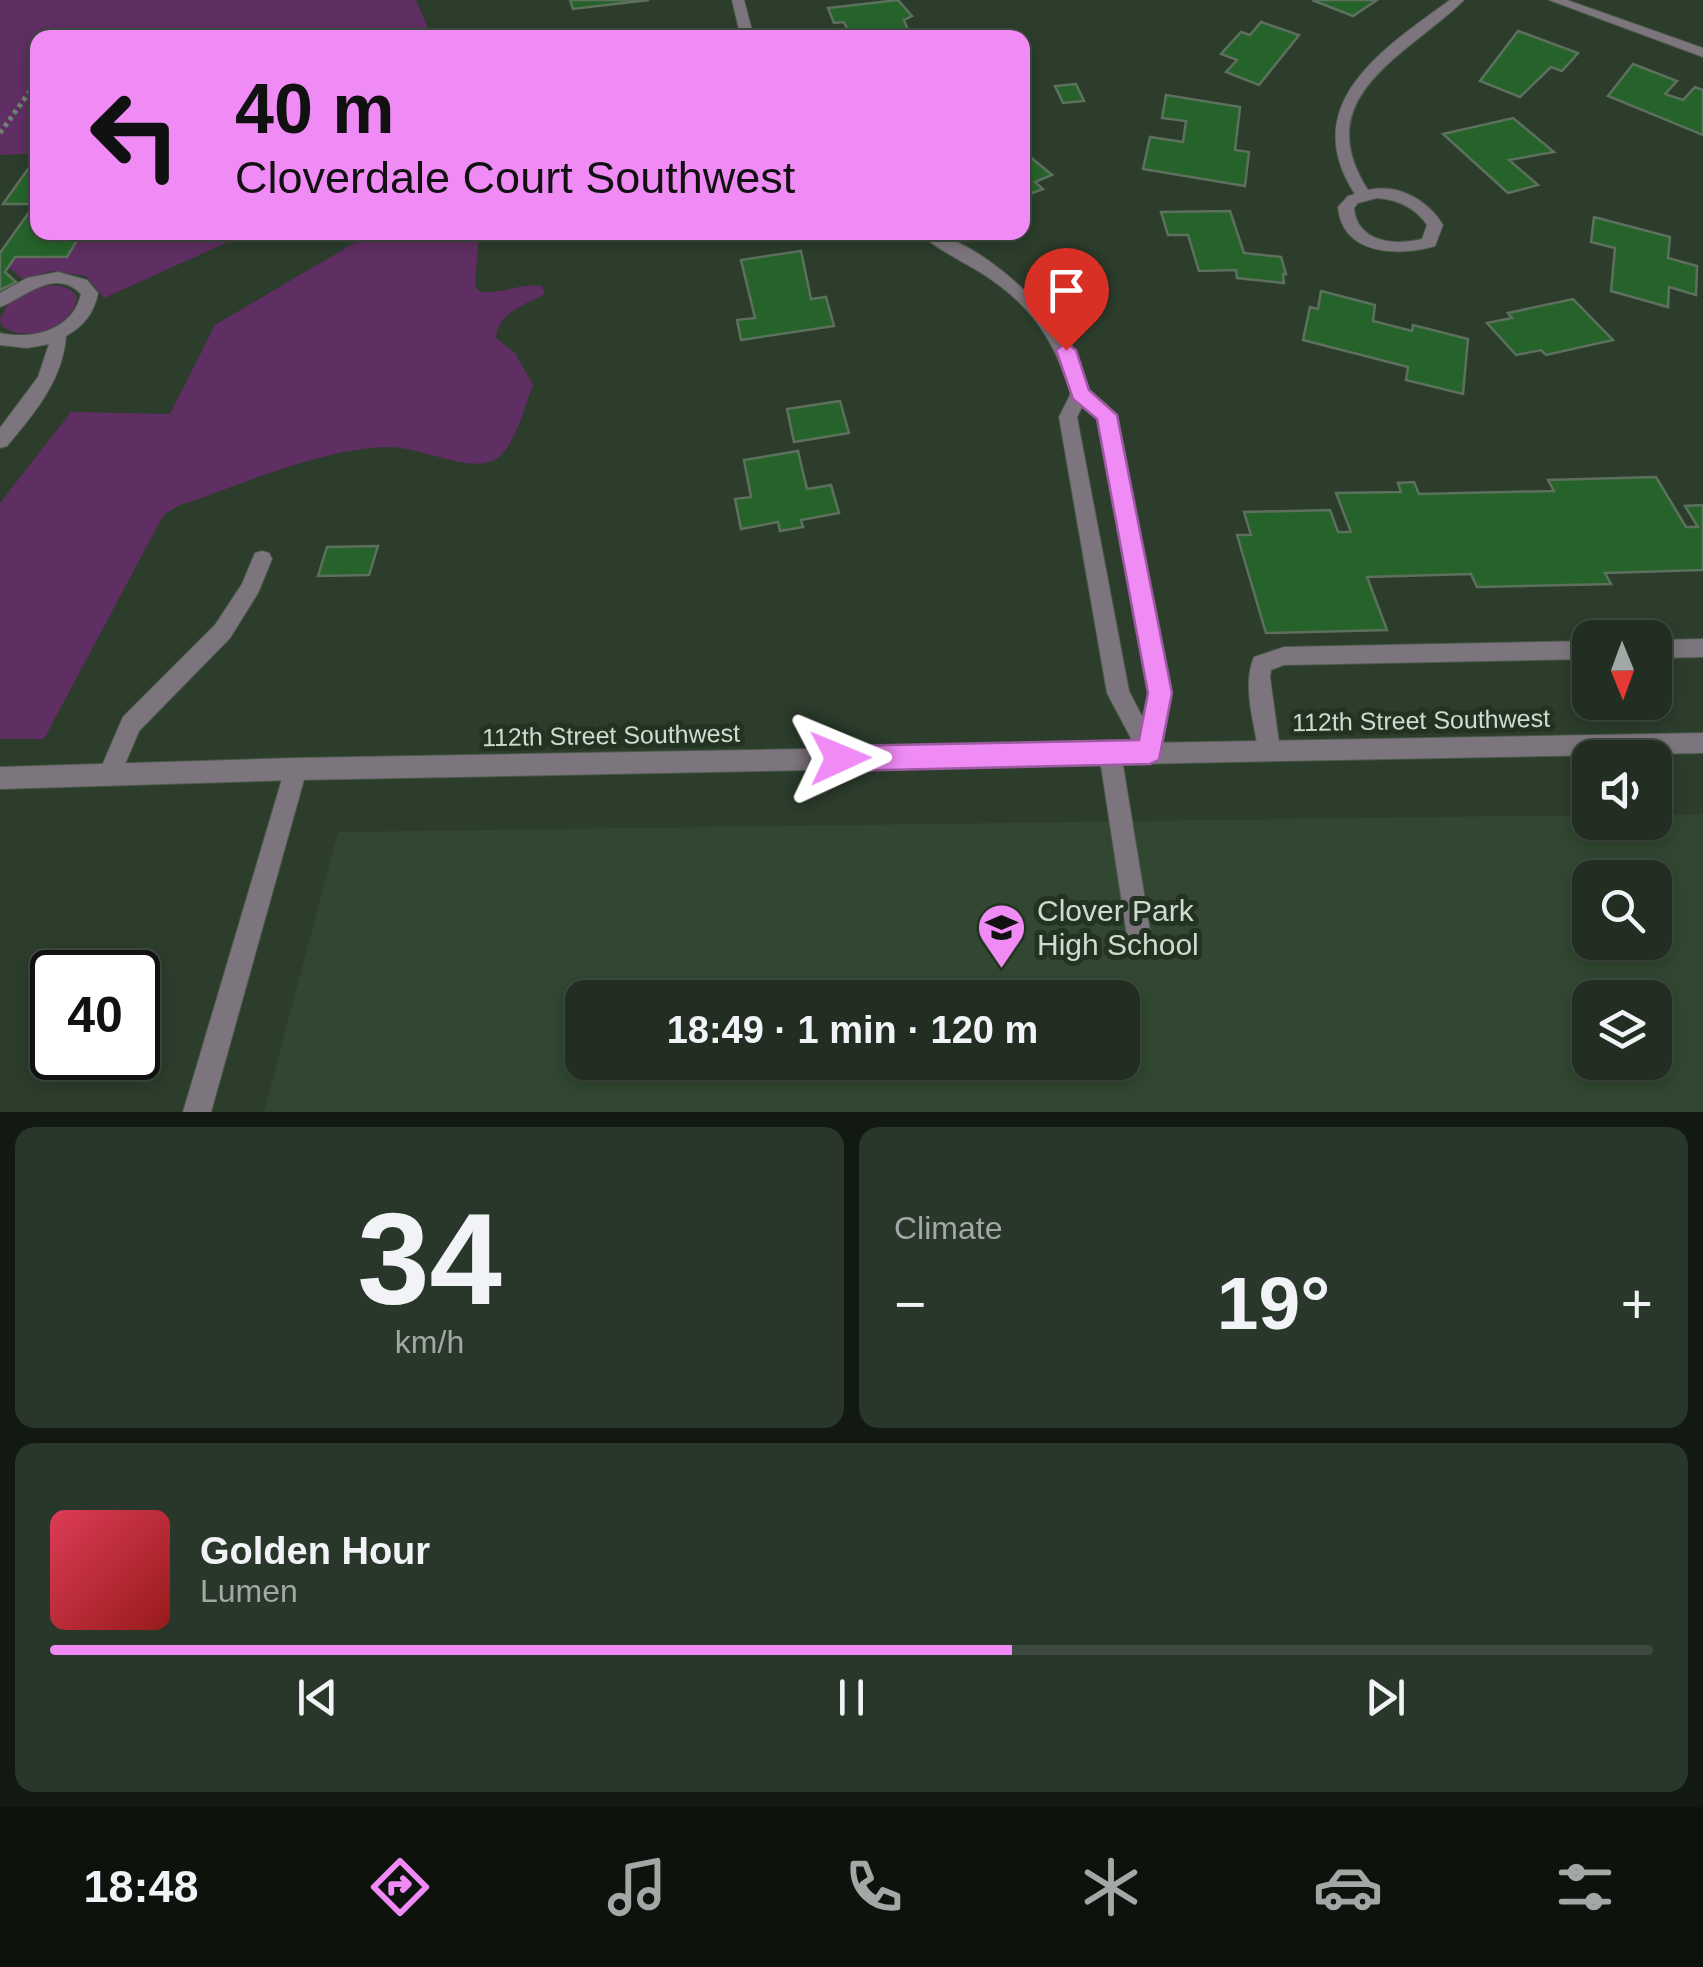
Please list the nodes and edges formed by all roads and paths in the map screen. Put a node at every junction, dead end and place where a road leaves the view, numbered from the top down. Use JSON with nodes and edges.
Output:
{"nodes":[{"id":1,"x":738,"y":0,"type":"edge"},
{"id":2,"x":1458,"y":0,"type":"edge"},
{"id":3,"x":1555,"y":0,"type":"edge"},
{"id":4,"x":746,"y":30,"type":"edge"},
{"id":5,"x":1703,"y":53,"type":"edge"},
{"id":6,"x":30,"y":91,"type":"edge"},
{"id":7,"x":0,"y":133,"type":"edge"},
{"id":8,"x":1363,"y":194,"type":"junction"},
{"id":9,"x":939,"y":240,"type":"edge"},
{"id":10,"x":0,"y":301,"type":"edge"},
{"id":11,"x":58,"y":332,"type":"junction"},
{"id":12,"x":0,"y":338,"type":"edge"},
{"id":13,"x":1080,"y":394,"type":"junction"},
{"id":14,"x":0,"y":441,"type":"edge"},
{"id":15,"x":262,"y":559,"type":"dead end"},
{"id":16,"x":1672,"y":648,"type":"edge"},
{"id":17,"x":1703,"y":648,"type":"edge"},
{"id":18,"x":1572,"y":650,"type":"edge"},
{"id":19,"x":1703,"y":743,"type":"edge"},
{"id":20,"x":1269,"y":750,"type":"junction"},
{"id":21,"x":1150,"y":752,"type":"junction"},
{"id":22,"x":1110,"y":753,"type":"junction"},
{"id":23,"x":296,"y":769,"type":"junction"},
{"id":24,"x":109,"y":775,"type":"junction"},
{"id":25,"x":0,"y":778,"type":"edge"},
{"id":26,"x":1140,"y":936,"type":"dead end"},
{"id":27,"x":197,"y":1112,"type":"edge"}],
"edges":[{"from":1,"to":4,"type":"street"},
{"from":2,"to":8,"type":"street"},
{"from":3,"to":5,"type":"street"},
{"from":6,"to":7,"type":"path"},
{"from":8,"to":8,"type":"street"},
{"from":9,"to":13,"type":"street"},
{"from":10,"to":11,"type":"street"},
{"from":11,"to":12,"type":"street"},
{"from":11,"to":14,"type":"street"},
{"from":13,"to":21,"type":"street"},
{"from":13,"to":21,"type":"street"},
{"from":15,"to":24,"type":"street"},
{"from":16,"to":17,"type":"street"},
{"from":18,"to":20,"type":"street"},
{"from":19,"to":20,"type":"street","name":"112th Street Southwest"},
{"from":20,"to":21,"type":"street","name":"112th Street Southwest"},
{"from":21,"to":22,"type":"street","name":"112th Street Southwest"},
{"from":22,"to":23,"type":"street","name":"112th Street Southwest"},
{"from":22,"to":26,"type":"street"},
{"from":23,"to":24,"type":"street","name":"112th Street Southwest"},
{"from":23,"to":27,"type":"street"},
{"from":24,"to":25,"type":"street","name":"112th Street Southwest"}]}
